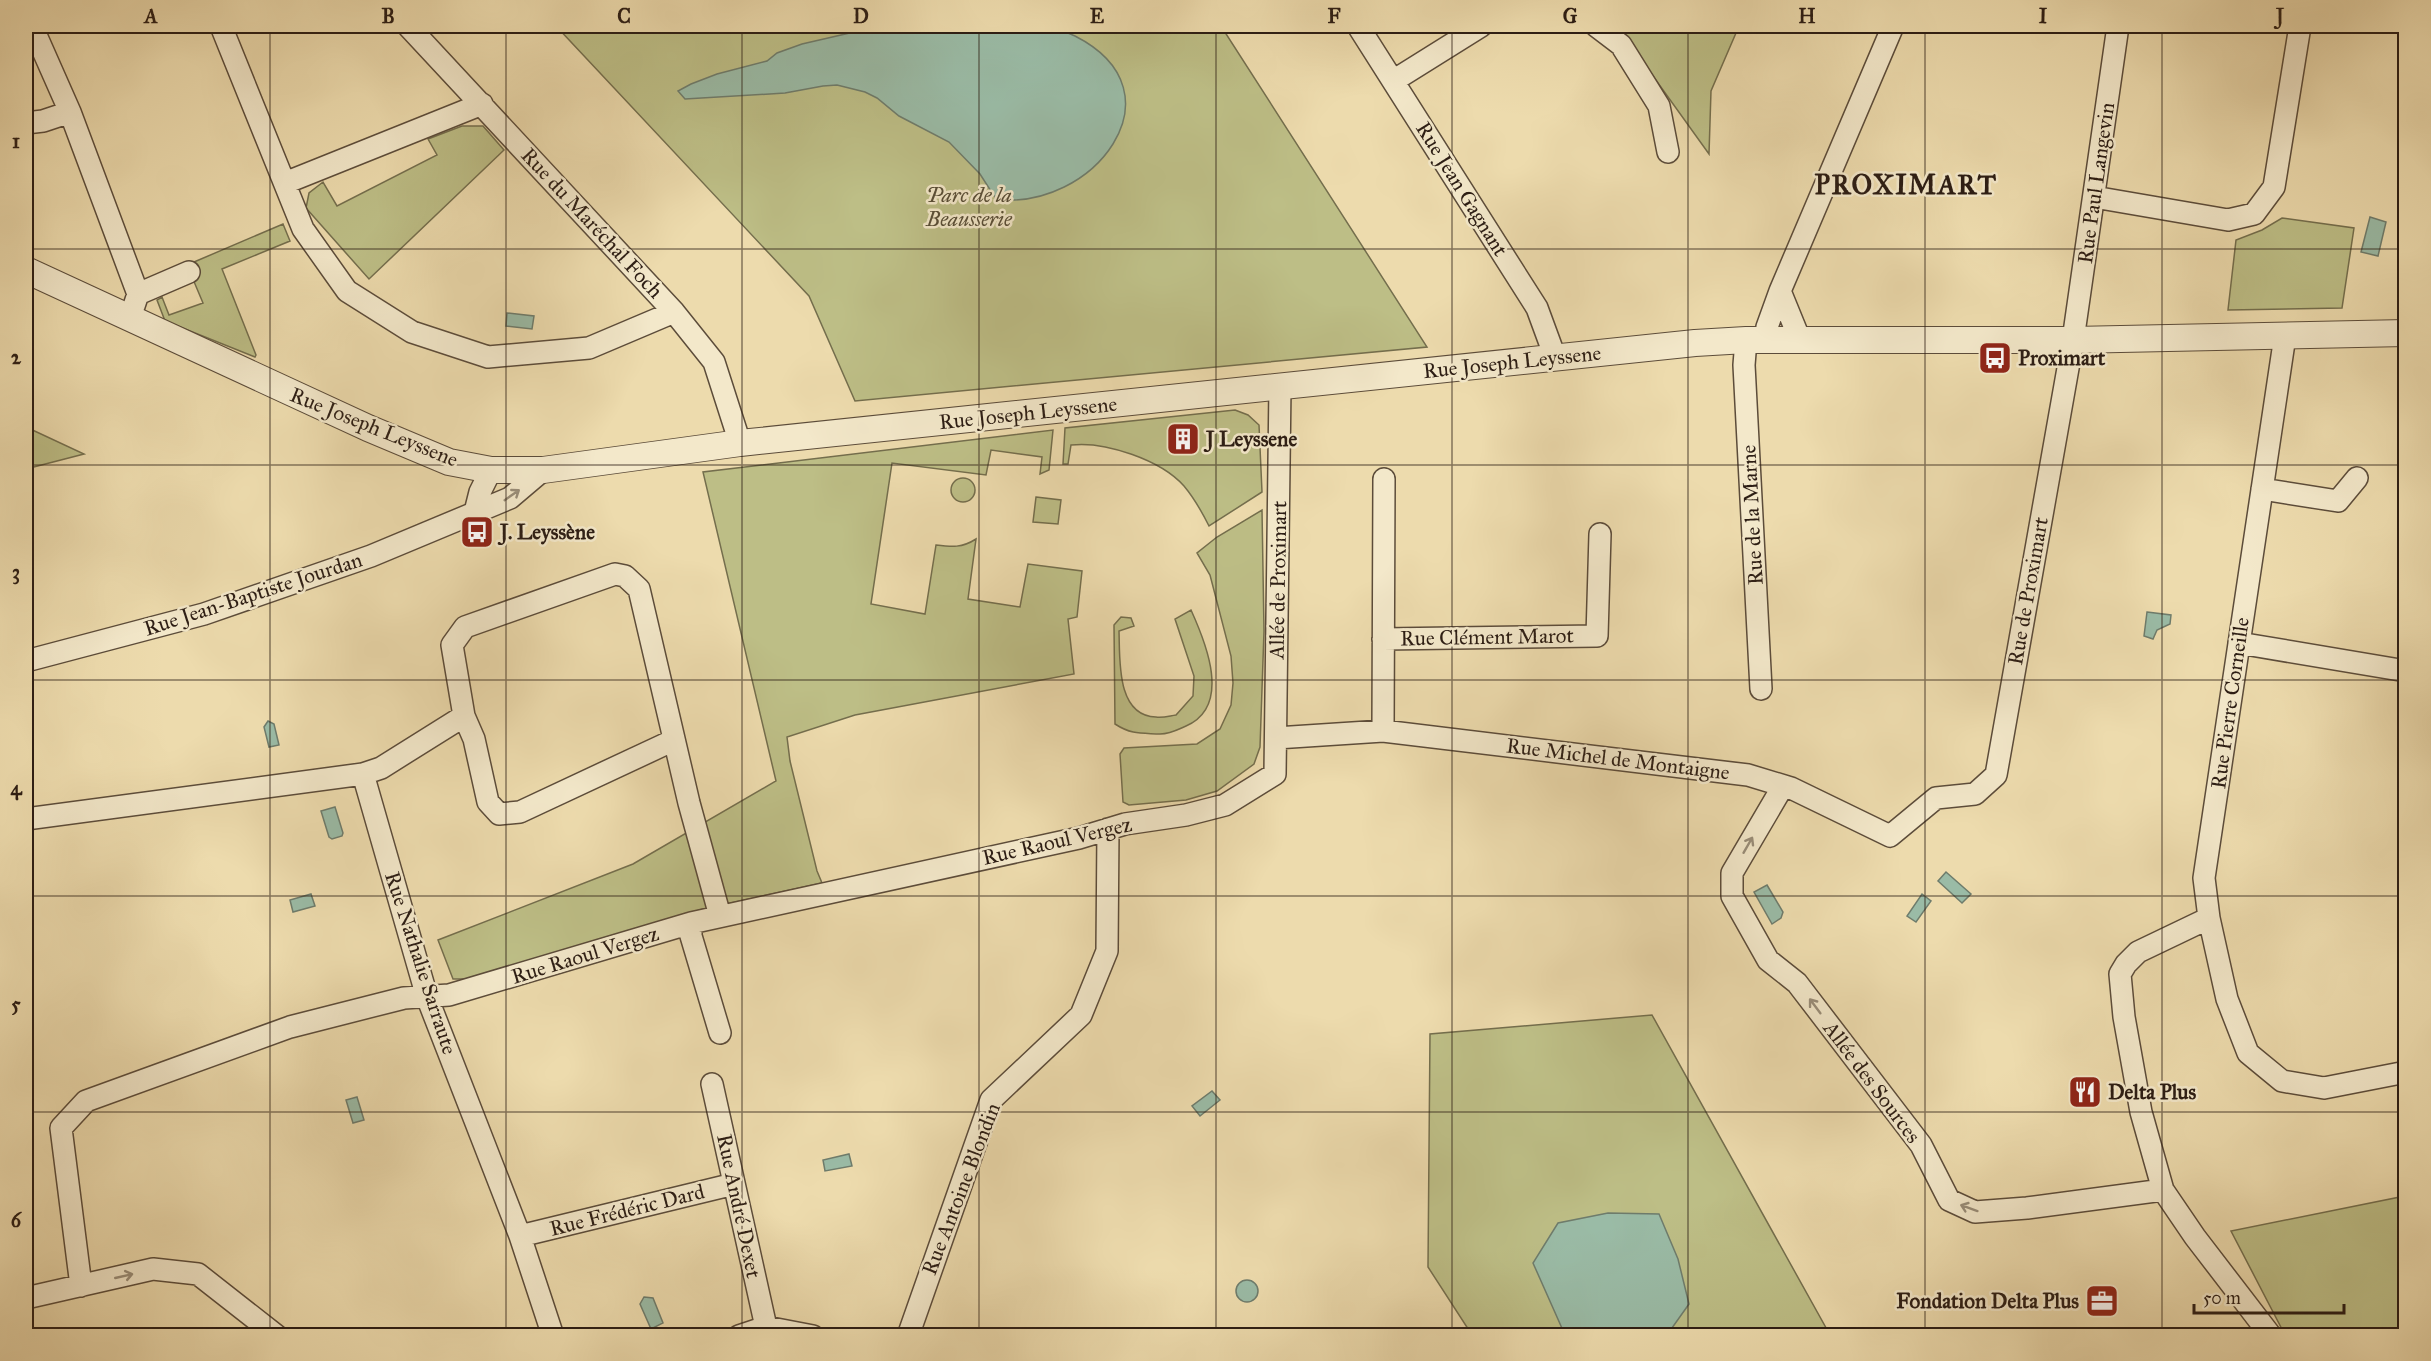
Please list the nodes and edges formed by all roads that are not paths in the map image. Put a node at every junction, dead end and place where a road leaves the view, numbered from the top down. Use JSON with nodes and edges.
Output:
{"nodes":[{"id":1,"x":32,"y":26,"type":"edge"},
{"id":2,"x":221,"y":26,"type":"edge"},
{"id":3,"x":408,"y":26,"type":"edge"},
{"id":4,"x":1358,"y":26,"type":"edge"},
{"id":5,"x":1481,"y":26,"type":"edge"},
{"id":6,"x":1596,"y":26,"type":"edge"},
{"id":7,"x":1893,"y":26,"type":"edge"},
{"id":8,"x":2118,"y":26,"type":"edge"},
{"id":9,"x":2300,"y":26,"type":"edge"},
{"id":10,"x":1393,"y":81,"type":"junction"},
{"id":11,"x":482,"y":104,"type":"junction"},
{"id":12,"x":70,"y":112,"type":"junction"},
{"id":13,"x":26,"y":123,"type":"edge"},
{"id":14,"x":1668,"y":152,"type":"dead end"},
{"id":15,"x":285,"y":183,"type":"junction"},
{"id":16,"x":2094,"y":197,"type":"junction"},
{"id":17,"x":26,"y":270,"type":"edge"},
{"id":18,"x":189,"y":272,"type":"dead end"},
{"id":19,"x":1780,"y":291,"type":"junction"},
{"id":20,"x":138,"y":294,"type":"junction"},
{"id":21,"x":674,"y":312,"type":"junction"},
{"id":22,"x":130,"y":318,"type":"junction"},
{"id":23,"x":2406,"y":333,"type":"edge"},
{"id":24,"x":2285,"y":336,"type":"junction"},
{"id":25,"x":1800,"y":340,"type":"junction"},
{"id":26,"x":2073,"y":340,"type":"junction"},
{"id":27,"x":1756,"y":341,"type":"junction"},
{"id":28,"x":1555,"y":357,"type":"junction"},
{"id":29,"x":1280,"y":386,"type":"junction"},
{"id":30,"x":740,"y":443,"type":"junction"},
{"id":31,"x":492,"y":470,"type":"junction"},
{"id":32,"x":543,"y":470,"type":"junction"},
{"id":33,"x":2357,"y":478,"type":"dead end"},
{"id":34,"x":1384,"y":479,"type":"dead end"},
{"id":35,"x":2262,"y":489,"type":"junction"},
{"id":36,"x":475,"y":512,"type":"junction"},
{"id":37,"x":1600,"y":534,"type":"dead end"},
{"id":38,"x":1383,"y":639,"type":"junction"},
{"id":39,"x":2239,"y":643,"type":"junction"},
{"id":40,"x":26,"y":661,"type":"edge"},
{"id":41,"x":2406,"y":671,"type":"edge"},
{"id":42,"x":1761,"y":689,"type":"dead end"},
{"id":43,"x":464,"y":716,"type":"junction"},
{"id":44,"x":1383,"y":731,"type":"junction"},
{"id":45,"x":1276,"y":738,"type":"junction"},
{"id":46,"x":674,"y":740,"type":"junction"},
{"id":47,"x":363,"y":774,"type":"junction"},
{"id":48,"x":1275,"y":774,"type":"joint"},
{"id":49,"x":1783,"y":786,"type":"junction"},
{"id":50,"x":1936,"y":798,"type":"joint"},
{"id":51,"x":26,"y":819,"type":"edge"},
{"id":52,"x":1108,"y":829,"type":"junction"},
{"id":53,"x":720,"y":916,"type":"junction"},
{"id":54,"x":2210,"y":918,"type":"junction"},
{"id":55,"x":691,"y":923,"type":"junction"},
{"id":56,"x":427,"y":997,"type":"junction"},
{"id":57,"x":720,"y":1033,"type":"dead end"},
{"id":58,"x":2406,"y":1072,"type":"edge"},
{"id":59,"x":712,"y":1084,"type":"dead end"},
{"id":60,"x":734,"y":1184,"type":"junction"},
{"id":61,"x":2163,"y":1190,"type":"junction"},
{"id":62,"x":520,"y":1236,"type":"junction"},
{"id":63,"x":81,"y":1286,"type":"junction"},
{"id":64,"x":26,"y":1298,"type":"edge"},
{"id":65,"x":766,"y":1327,"type":"junction"},
{"id":66,"x":277,"y":1335,"type":"edge"},
{"id":67,"x":553,"y":1335,"type":"edge"},
{"id":68,"x":739,"y":1335,"type":"edge"},
{"id":69,"x":813,"y":1335,"type":"edge"},
{"id":70,"x":908,"y":1335,"type":"edge"},
{"id":71,"x":2271,"y":1335,"type":"edge"}],
"edges":[{"from":1,"to":12,"type":"street"},
{"from":2,"to":15,"type":"street"},
{"from":3,"to":11,"type":"street","name":"Rue du Maréchal Foch"},
{"from":4,"to":10,"type":"street","name":"Rue Jean Gagnant"},
{"from":5,"to":10,"type":"street"},
{"from":6,"to":14,"type":"street"},
{"from":7,"to":19,"type":"street","name":"Rue de la Marne"},
{"from":8,"to":16,"type":"street","name":"Rue Paul Langevin"},
{"from":9,"to":16,"type":"street"},
{"from":10,"to":28,"type":"street","name":"Rue Jean Gagnant"},
{"from":11,"to":15,"type":"street"},
{"from":11,"to":21,"type":"street","name":"Rue du Maréchal Foch"},
{"from":12,"to":13,"type":"street"},
{"from":12,"to":20,"type":"street"},
{"from":15,"to":21,"type":"street"},
{"from":16,"to":26,"type":"street","name":"Rue Paul Langevin"},
{"from":17,"to":22,"type":"street","name":"Rue Joseph Leyssene"},
{"from":18,"to":20,"type":"street"},
{"from":19,"to":25,"type":"street"},
{"from":19,"to":27,"type":"street","name":"Rue de la Marne"},
{"from":20,"to":22,"type":"street"},
{"from":21,"to":30,"type":"street","name":"Rue du Maréchal Foch"},
{"from":22,"to":31,"type":"street","name":"Rue Joseph Leyssene"},
{"from":23,"to":24,"type":"street","name":"Rue Joseph Leyssene"},
{"from":24,"to":26,"type":"street","name":"Rue Joseph Leyssene"},
{"from":24,"to":35,"type":"street","name":"Rue Pierre Corneille"},
{"from":25,"to":26,"type":"street","name":"Rue Joseph Leyssene"},
{"from":25,"to":27,"type":"street","name":"Rue Joseph Leyssene"},
{"from":26,"to":50,"type":"street","name":"Rue de Proximart"},
{"from":27,"to":28,"type":"street","name":"Rue Joseph Leyssene"},
{"from":27,"to":42,"type":"street","name":"Rue de la Marne"},
{"from":28,"to":29,"type":"street","name":"Rue Joseph Leyssene"},
{"from":29,"to":30,"type":"street","name":"Rue Joseph Leyssene"},
{"from":29,"to":45,"type":"street","name":"Allée de Proximart"},
{"from":30,"to":32,"type":"street","name":"Rue Joseph Leyssene"},
{"from":31,"to":32,"type":"street","name":"Rue Joseph Leyssene"},
{"from":31,"to":36,"type":"street"},
{"from":36,"to":32,"type":"street","name":"Rue Jean-Baptiste Jourdan","one_way":true},
{"from":33,"to":35,"type":"street"},
{"from":34,"to":38,"type":"street"},
{"from":35,"to":39,"type":"street","name":"Rue Pierre Corneille"},
{"from":36,"to":40,"type":"street","name":"Rue Jean-Baptiste Jourdan"},
{"from":37,"to":38,"type":"street","name":"Rue Clément Marot"},
{"from":38,"to":44,"type":"street"},
{"from":39,"to":41,"type":"street"},
{"from":39,"to":54,"type":"street","name":"Rue Pierre Corneille"},
{"from":43,"to":46,"type":"street"},
{"from":43,"to":46,"type":"street"},
{"from":43,"to":47,"type":"street"},
{"from":44,"to":45,"type":"street","name":"Rue Michel de Montaigne"},
{"from":44,"to":49,"type":"street","name":"Rue Michel de Montaigne"},
{"from":45,"to":48,"type":"street","name":"Allée de Proximart"},
{"from":46,"to":53,"type":"street"},
{"from":47,"to":51,"type":"street"},
{"from":47,"to":56,"type":"street","name":"Rue Nathalie Sarraute"},
{"from":48,"to":52,"type":"street","name":"Rue Raoul Vergez"},
{"from":49,"to":50,"type":"street","name":"Rue Michel de Montaigne"},
{"from":61,"to":49,"type":"street","name":"Allée des Sources","one_way":true},
{"from":52,"to":53,"type":"street","name":"Rue Raoul Vergez"},
{"from":52,"to":70,"type":"street","name":"Rue Antoine Blondin"},
{"from":53,"to":55,"type":"street","name":"Rue Raoul Vergez"},
{"from":54,"to":58,"type":"street","name":"Rue Pierre Corneille"},
{"from":54,"to":61,"type":"street"},
{"from":55,"to":56,"type":"street","name":"Rue Raoul Vergez"},
{"from":55,"to":57,"type":"street"},
{"from":56,"to":62,"type":"street","name":"Rue Nathalie Sarraute"},
{"from":56,"to":63,"type":"street","name":"Rue Raoul Vergez"},
{"from":59,"to":60,"type":"street","name":"Rue André Dexet"},
{"from":60,"to":62,"type":"street","name":"Rue Frédéric Dard"},
{"from":60,"to":65,"type":"street","name":"Rue André Dexet"},
{"from":61,"to":71,"type":"street"},
{"from":62,"to":67,"type":"street","name":"Rue Nathalie Sarraute"},
{"from":63,"to":64,"type":"street"},
{"from":63,"to":66,"type":"street","one_way":true},
{"from":65,"to":68,"type":"street"},
{"from":65,"to":69,"type":"street"}]}
